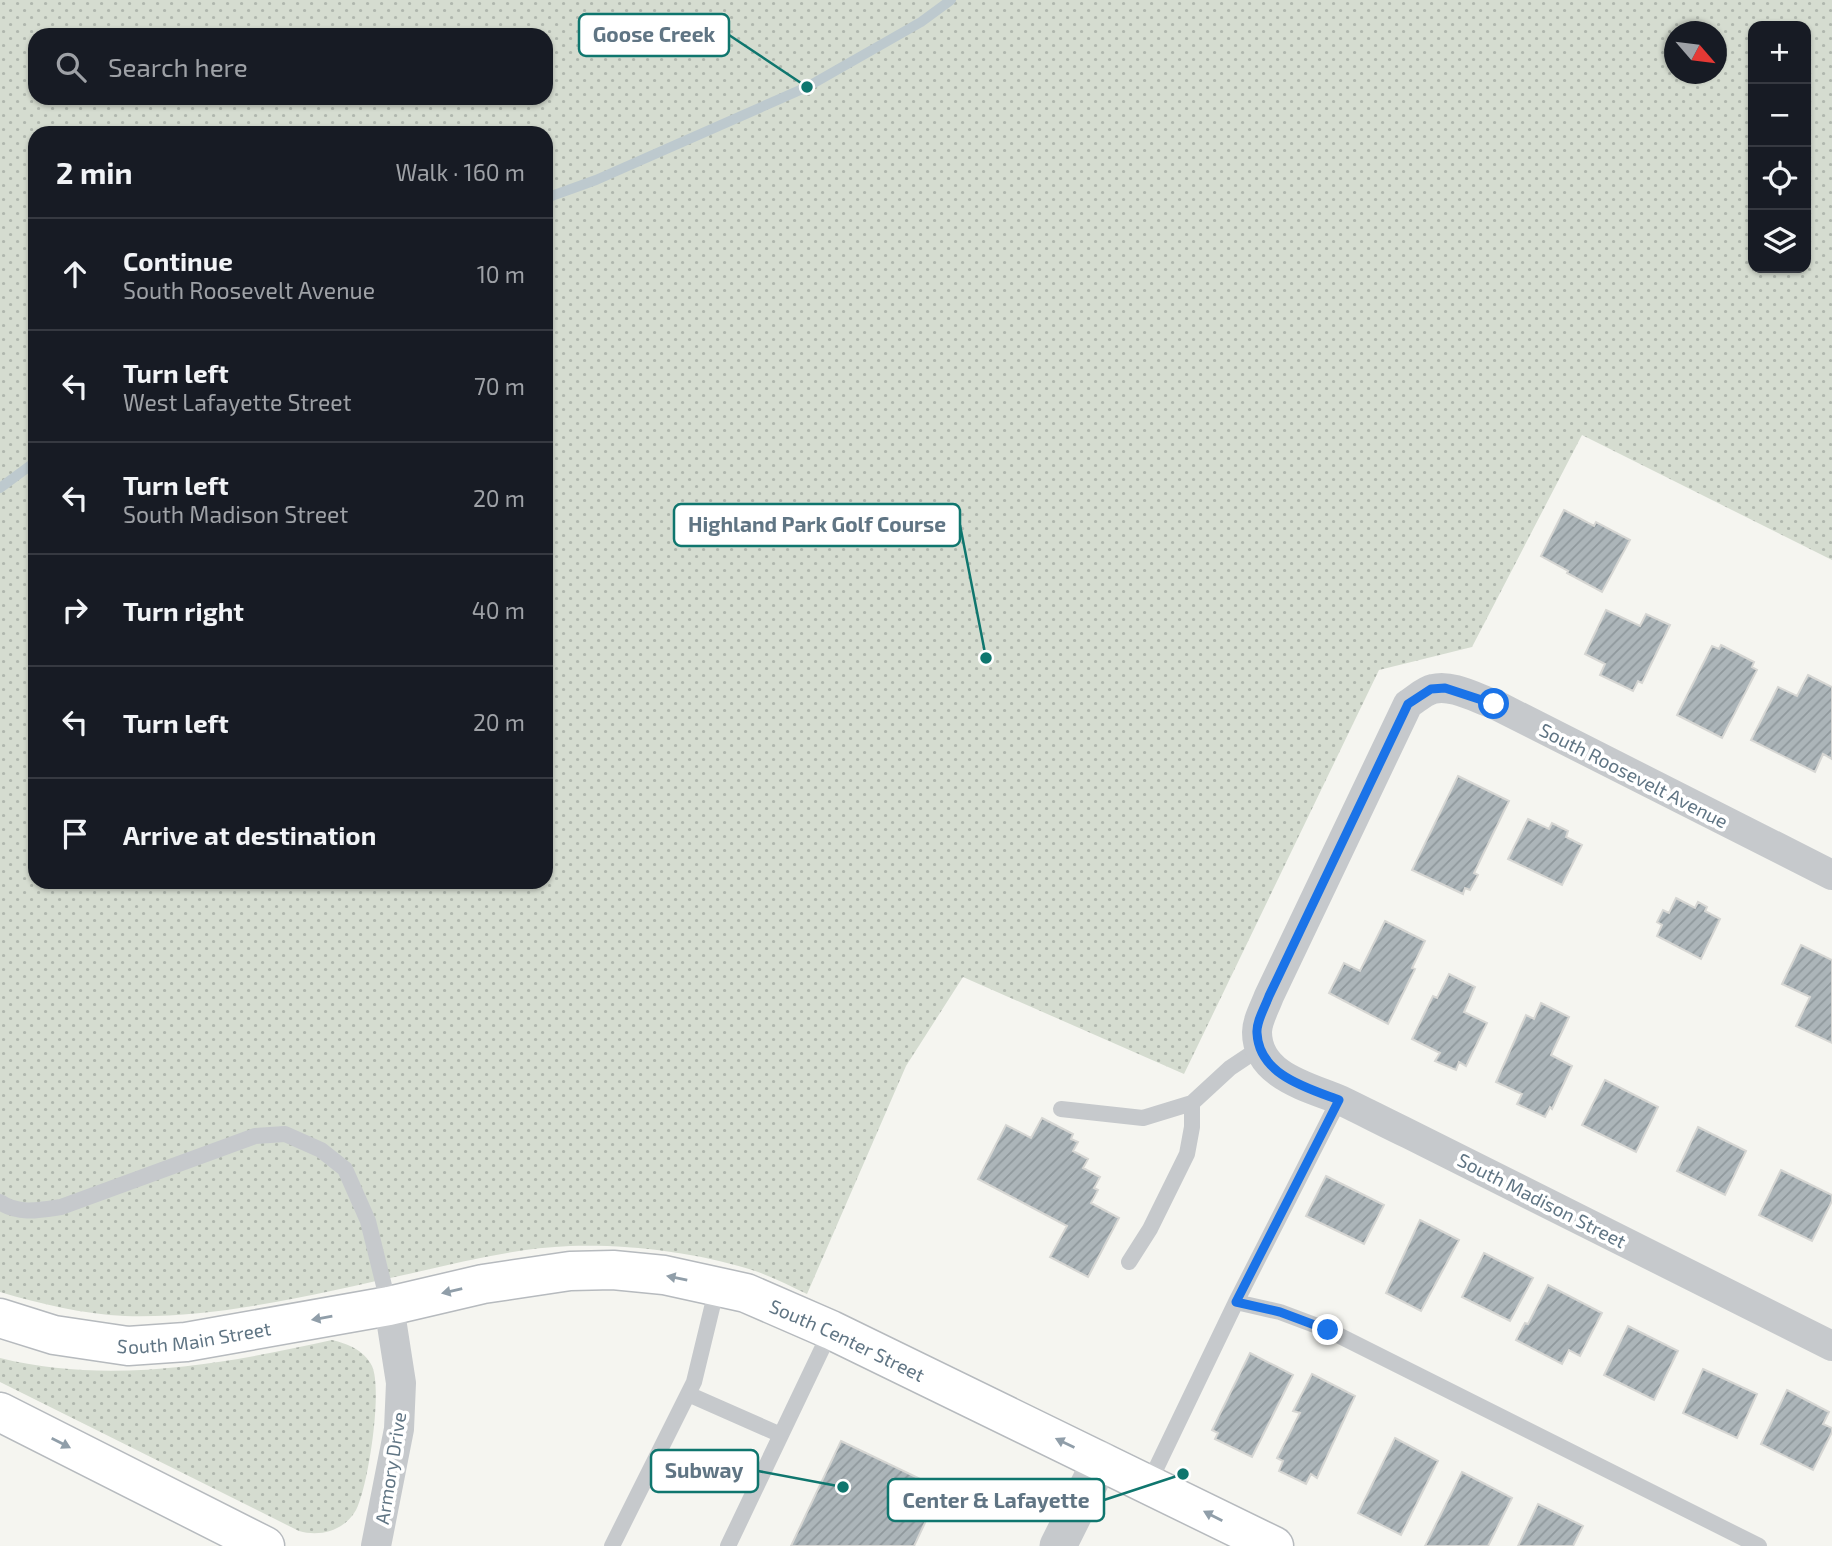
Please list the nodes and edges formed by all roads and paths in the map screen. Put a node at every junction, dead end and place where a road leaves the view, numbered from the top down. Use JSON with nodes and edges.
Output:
{"nodes":[{"id":1,"x":1832,"y":875,"type":"edge"},
{"id":2,"x":1260,"y":1048,"type":"junction"},
{"id":3,"x":1339,"y":1100,"type":"junction"},
{"id":4,"x":1192,"y":1103,"type":"junction"},
{"id":5,"x":1061,"y":1109,"type":"dead end"},
{"id":6,"x":0,"y":1202,"type":"edge"},
{"id":7,"x":1129,"y":1262,"type":"dead end"},
{"id":8,"x":717,"y":1287,"type":"junction"},
{"id":9,"x":1236,"y":1302,"type":"junction"},
{"id":10,"x":389,"y":1306,"type":"junction"},
{"id":11,"x":0,"y":1318,"type":"edge"},
{"id":12,"x":831,"y":1330,"type":"junction"},
{"id":13,"x":1832,"y":1346,"type":"edge"},
{"id":14,"x":688,"y":1394,"type":"junction"},
{"id":15,"x":0,"y":1412,"type":"edge"},
{"id":16,"x":781,"y":1435,"type":"junction"},
{"id":17,"x":1101,"y":1460,"type":"junction"},
{"id":18,"x":1149,"y":1483,"type":"junction"},
{"id":19,"x":265,"y":1546,"type":"edge"},
{"id":20,"x":376,"y":1546,"type":"edge"},
{"id":21,"x":612,"y":1546,"type":"edge"},
{"id":22,"x":728,"y":1546,"type":"edge"},
{"id":23,"x":1058,"y":1546,"type":"edge"},
{"id":24,"x":1274,"y":1546,"type":"edge"},
{"id":25,"x":1759,"y":1546,"type":"edge"}],
"edges":[{"from":1,"to":2,"type":"street","name":"South Roosevelt Avenue"},
{"from":2,"to":3,"type":"street","name":"South Madison Street"},
{"from":2,"to":4,"type":"lane"},
{"from":3,"to":9,"type":"lane"},
{"from":3,"to":13,"type":"street","name":"South Madison Street"},
{"from":4,"to":5,"type":"lane"},
{"from":4,"to":7,"type":"lane"},
{"from":6,"to":10,"type":"lane"},
{"from":8,"to":10,"type":"main road","name":"South Center Street","one_way":true},
{"from":8,"to":12,"type":"main road","name":"South Center Street"},
{"from":8,"to":14,"type":"lane"},
{"from":9,"to":18,"type":"lane"},
{"from":9,"to":25,"type":"lane"},
{"from":10,"to":11,"type":"main road","name":"South Main Street","one_way":true},
{"from":10,"to":20,"type":"street","name":"Armory Drive"},
{"from":12,"to":16,"type":"lane"},
{"from":17,"to":12,"type":"main road","name":"South Center Street","one_way":true},
{"from":14,"to":16,"type":"lane"},
{"from":14,"to":21,"type":"lane"},
{"from":15,"to":19,"type":"main road","one_way":true},
{"from":16,"to":22,"type":"lane"},
{"from":17,"to":18,"type":"main road","name":"South Center Street"},
{"from":17,"to":23,"type":"street"},
{"from":24,"to":18,"type":"main road","name":"South Center Street","one_way":true}]}
